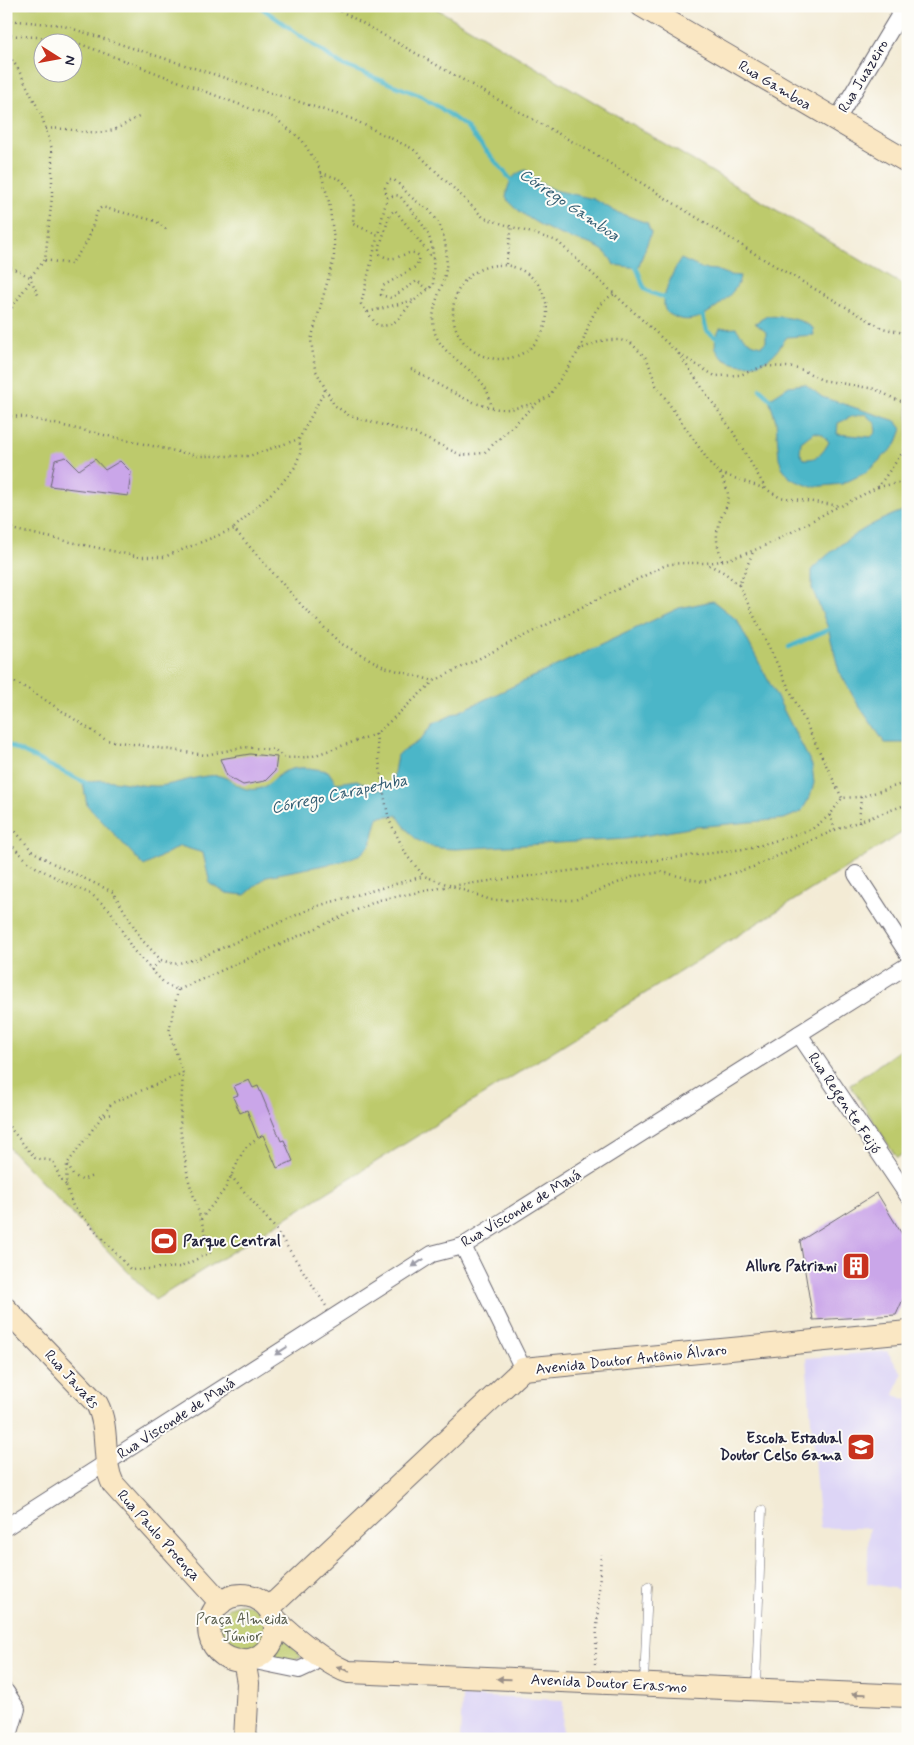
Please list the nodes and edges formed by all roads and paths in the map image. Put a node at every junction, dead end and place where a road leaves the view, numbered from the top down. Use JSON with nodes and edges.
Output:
{"nodes":[{"id":1,"x":332,"y":6,"type":"edge"},
{"id":2,"x":642,"y":6,"type":"edge"},
{"id":3,"x":905,"y":6,"type":"edge"},
{"id":4,"x":6,"y":20,"type":"edge"},
{"id":5,"x":6,"y":35,"type":"edge"},
{"id":6,"x":6,"y":52,"type":"edge"},
{"id":7,"x":142,"y":116,"type":"dead end"},
{"id":8,"x":836,"y":121,"type":"junction"},
{"id":9,"x":46,"y":128,"type":"junction"},
{"id":10,"x":908,"y":162,"type":"edge"},
{"id":11,"x":321,"y":174,"type":"junction"},
{"id":12,"x":387,"y":198,"type":"junction"},
{"id":13,"x":512,"y":226,"type":"junction"},
{"id":14,"x":168,"y":231,"type":"dead end"},
{"id":15,"x":378,"y":235,"type":"junction"},
{"id":16,"x":433,"y":259,"type":"junction"},
{"id":17,"x":45,"y":260,"type":"junction"},
{"id":18,"x":506,"y":264,"type":"junction"},
{"id":19,"x":6,"y":265,"type":"edge"},
{"id":20,"x":31,"y":279,"type":"junction"},
{"id":21,"x":428,"y":289,"type":"junction"},
{"id":22,"x":615,"y":294,"type":"junction"},
{"id":23,"x":38,"y":295,"type":"dead end"},
{"id":24,"x":414,"y":300,"type":"junction"},
{"id":25,"x":368,"y":312,"type":"junction"},
{"id":26,"x":6,"y":316,"type":"edge"},
{"id":27,"x":908,"y":334,"type":"edge"},
{"id":28,"x":580,"y":349,"type":"junction"},
{"id":29,"x":678,"y":353,"type":"junction"},
{"id":30,"x":411,"y":369,"type":"dead end"},
{"id":31,"x":325,"y":390,"type":"junction"},
{"id":32,"x":537,"y":402,"type":"junction"},
{"id":33,"x":908,"y":403,"type":"edge"},
{"id":34,"x":492,"y":408,"type":"junction"},
{"id":35,"x":6,"y":416,"type":"edge"},
{"id":36,"x":299,"y":439,"type":"junction"},
{"id":37,"x":907,"y":444,"type":"edge"},
{"id":38,"x":720,"y":473,"type":"junction"},
{"id":39,"x":908,"y":481,"type":"edge"},
{"id":40,"x":878,"y":487,"type":"junction"},
{"id":41,"x":766,"y":489,"type":"junction"},
{"id":42,"x":841,"y":506,"type":"junction"},
{"id":43,"x":6,"y":514,"type":"edge"},
{"id":44,"x":6,"y":528,"type":"edge"},
{"id":45,"x":234,"y":529,"type":"junction"},
{"id":46,"x":13,"y":530,"type":"junction"},
{"id":47,"x":754,"y":551,"type":"junction"},
{"id":48,"x":722,"y":561,"type":"junction"},
{"id":49,"x":708,"y":564,"type":"junction"},
{"id":50,"x":739,"y":585,"type":"junction"},
{"id":51,"x":6,"y":678,"type":"edge"},
{"id":52,"x":434,"y":681,"type":"junction"},
{"id":53,"x":376,"y":734,"type":"junction"},
{"id":54,"x":908,"y":782,"type":"edge"},
{"id":55,"x":861,"y":797,"type":"junction"},
{"id":56,"x":842,"y":798,"type":"junction"},
{"id":57,"x":908,"y":804,"type":"edge"},
{"id":58,"x":830,"y":815,"type":"junction"},
{"id":59,"x":6,"y":820,"type":"edge"},
{"id":60,"x":860,"y":823,"type":"junction"},
{"id":61,"x":835,"y":830,"type":"junction"},
{"id":62,"x":6,"y":840,"type":"edge"},
{"id":63,"x":856,"y":874,"type":"dead end"},
{"id":64,"x":424,"y":876,"type":"junction"},
{"id":65,"x":450,"y":886,"type":"junction"},
{"id":66,"x":908,"y":954,"type":"edge"},
{"id":67,"x":161,"y":960,"type":"junction"},
{"id":68,"x":908,"y":965,"type":"edge"},
{"id":69,"x":151,"y":970,"type":"junction"},
{"id":70,"x":178,"y":990,"type":"junction"},
{"id":71,"x":799,"y":1034,"type":"junction"},
{"id":72,"x":183,"y":1074,"type":"junction"},
{"id":73,"x":114,"y":1114,"type":"dead end"},
{"id":74,"x":100,"y":1116,"type":"junction"},
{"id":75,"x":6,"y":1123,"type":"edge"},
{"id":76,"x":257,"y":1140,"type":"dead end"},
{"id":77,"x":67,"y":1164,"type":"junction"},
{"id":78,"x":93,"y":1176,"type":"dead end"},
{"id":79,"x":231,"y":1176,"type":"junction"},
{"id":80,"x":66,"y":1185,"type":"junction"},
{"id":81,"x":908,"y":1196,"type":"edge"},
{"id":82,"x":200,"y":1219,"type":"junction"},
{"id":83,"x":463,"y":1246,"type":"junction"},
{"id":84,"x":6,"y":1309,"type":"edge"},
{"id":85,"x":333,"y":1318,"type":"junction"},
{"id":86,"x":908,"y":1332,"type":"edge"},
{"id":87,"x":523,"y":1369,"type":"junction"},
{"id":88,"x":107,"y":1463,"type":"junction"},
{"id":89,"x":762,"y":1510,"type":"dead end"},
{"id":90,"x":6,"y":1527,"type":"edge"},
{"id":91,"x":600,"y":1554,"type":"dead end"},
{"id":92,"x":648,"y":1586,"type":"dead end"},
{"id":93,"x":221,"y":1603,"type":"junction"},
{"id":94,"x":271,"y":1612,"type":"junction"},
{"id":95,"x":316,"y":1651,"type":"junction"},
{"id":96,"x":247,"y":1660,"type":"junction"},
{"id":97,"x":594,"y":1682,"type":"junction"},
{"id":98,"x":644,"y":1685,"type":"junction"},
{"id":99,"x":756,"y":1690,"type":"junction"},
{"id":100,"x":908,"y":1696,"type":"edge"},
{"id":101,"x":10,"y":1697,"type":"edge"},
{"id":102,"x":8,"y":1739,"type":"edge"},
{"id":103,"x":245,"y":1739,"type":"edge"}],
"edges":[{"from":1,"to":27,"type":"path"},
{"from":2,"to":8,"type":"street","name":"Rua Gamboa"},
{"from":3,"to":8,"type":"street","name":"Rua Juazeiro"},
{"from":4,"to":13,"type":"path"},
{"from":5,"to":11,"type":"path"},
{"from":6,"to":9,"type":"path"},
{"from":7,"to":9,"type":"path"},
{"from":8,"to":10,"type":"street","name":"Rua Gamboa"},
{"from":9,"to":17,"type":"path"},
{"from":11,"to":15,"type":"path"},
{"from":11,"to":31,"type":"path"},
{"from":12,"to":15,"type":"path"},
{"from":12,"to":16,"type":"path"},
{"from":12,"to":34,"type":"path"},
{"from":13,"to":18,"type":"path"},
{"from":13,"to":22,"type":"path"},
{"from":14,"to":17,"type":"path"},
{"from":15,"to":25,"type":"path"},
{"from":16,"to":21,"type":"path"},
{"from":16,"to":21,"type":"path"},
{"from":17,"to":20,"type":"path"},
{"from":18,"to":18,"type":"path"},
{"from":19,"to":20,"type":"path"},
{"from":20,"to":23,"type":"path"},
{"from":20,"to":26,"type":"path"},
{"from":21,"to":24,"type":"path"},
{"from":22,"to":28,"type":"path"},
{"from":22,"to":29,"type":"path"},
{"from":24,"to":25,"type":"path"},
{"from":24,"to":25,"type":"path"},
{"from":28,"to":32,"type":"path"},
{"from":28,"to":38,"type":"path"},
{"from":29,"to":33,"type":"path"},
{"from":29,"to":41,"type":"path"},
{"from":30,"to":34,"type":"path"},
{"from":31,"to":32,"type":"path"},
{"from":31,"to":36,"type":"path"},
{"from":32,"to":34,"type":"path"},
{"from":35,"to":36,"type":"path"},
{"from":36,"to":45,"type":"path"},
{"from":37,"to":40,"type":"path"},
{"from":38,"to":41,"type":"path"},
{"from":38,"to":48,"type":"path"},
{"from":39,"to":40,"type":"path"},
{"from":40,"to":42,"type":"path"},
{"from":41,"to":42,"type":"path"},
{"from":42,"to":47,"type":"path"},
{"from":43,"to":46,"type":"path"},
{"from":44,"to":46,"type":"path"},
{"from":45,"to":46,"type":"path"},
{"from":45,"to":52,"type":"path"},
{"from":47,"to":48,"type":"path"},
{"from":47,"to":50,"type":"path"},
{"from":48,"to":49,"type":"path"},
{"from":49,"to":50,"type":"path"},
{"from":49,"to":52,"type":"path"},
{"from":50,"to":56,"type":"path"},
{"from":51,"to":53,"type":"path"},
{"from":52,"to":53,"type":"path"},
{"from":53,"to":64,"type":"path"},
{"from":54,"to":55,"type":"path"},
{"from":55,"to":56,"type":"path"},
{"from":55,"to":60,"type":"path"},
{"from":56,"to":58,"type":"path"},
{"from":57,"to":60,"type":"path"},
{"from":58,"to":61,"type":"path"},
{"from":58,"to":65,"type":"path"},
{"from":59,"to":67,"type":"path"},
{"from":60,"to":61,"type":"path"},
{"from":61,"to":65,"type":"path"},
{"from":62,"to":69,"type":"path"},
{"from":63,"to":66,"type":"street"},
{"from":64,"to":65,"type":"path"},
{"from":64,"to":67,"type":"path"},
{"from":65,"to":70,"type":"path"},
{"from":67,"to":69,"type":"path"},
{"from":68,"to":71,"type":"street","name":"Rua Visconde de Mauá"},
{"from":69,"to":70,"type":"path"},
{"from":70,"to":72,"type":"path"},
{"from":71,"to":81,"type":"street","name":"Rua Regente Feijó"},
{"from":71,"to":83,"type":"street","name":"Rua Visconde de Mauá"},
{"from":72,"to":74,"type":"path"},
{"from":72,"to":82,"type":"path"},
{"from":73,"to":74,"type":"path"},
{"from":74,"to":77,"type":"path"},
{"from":75,"to":80,"type":"path"},
{"from":76,"to":79,"type":"path"},
{"from":77,"to":78,"type":"path"},
{"from":77,"to":80,"type":"path"},
{"from":79,"to":82,"type":"path"},
{"from":79,"to":85,"type":"path"},
{"from":80,"to":82,"type":"path"},
{"from":83,"to":85,"type":"street","name":"Rua Visconde de Mauá","one_way":true},
{"from":83,"to":87,"type":"street"},
{"from":84,"to":88,"type":"street","name":"Rua Javaés"},
{"from":85,"to":88,"type":"street","name":"Rua Visconde de Mauá","one_way":true},
{"from":86,"to":87,"type":"street","name":"Avenida Doutor Antônio Álvaro"},
{"from":87,"to":94,"type":"street","name":"Avenida Doutor Antônio Álvaro"},
{"from":88,"to":90,"type":"street","name":"Rua Visconde de Mauá"},
{"from":88,"to":93,"type":"street","name":"Rua Paulo Proença"},
{"from":89,"to":99,"type":"lane"},
{"from":91,"to":97,"type":"path"},
{"from":92,"to":98,"type":"lane"},
{"from":93,"to":94,"type":"street"},
{"from":93,"to":96,"type":"street"},
{"from":94,"to":95,"type":"street","name":"Avenida Doutor Erasmo"},
{"from":94,"to":96,"type":"street"},
{"from":95,"to":96,"type":"street"},
{"from":97,"to":95,"type":"street","name":"Avenida Doutor Erasmo","one_way":true},
{"from":96,"to":103,"type":"street"},
{"from":97,"to":98,"type":"street","name":"Avenida Doutor Erasmo"},
{"from":98,"to":99,"type":"street","name":"Avenida Doutor Erasmo"},
{"from":100,"to":99,"type":"street","name":"Avenida Doutor Erasmo","one_way":true},
{"from":101,"to":102,"type":"street"}]}
